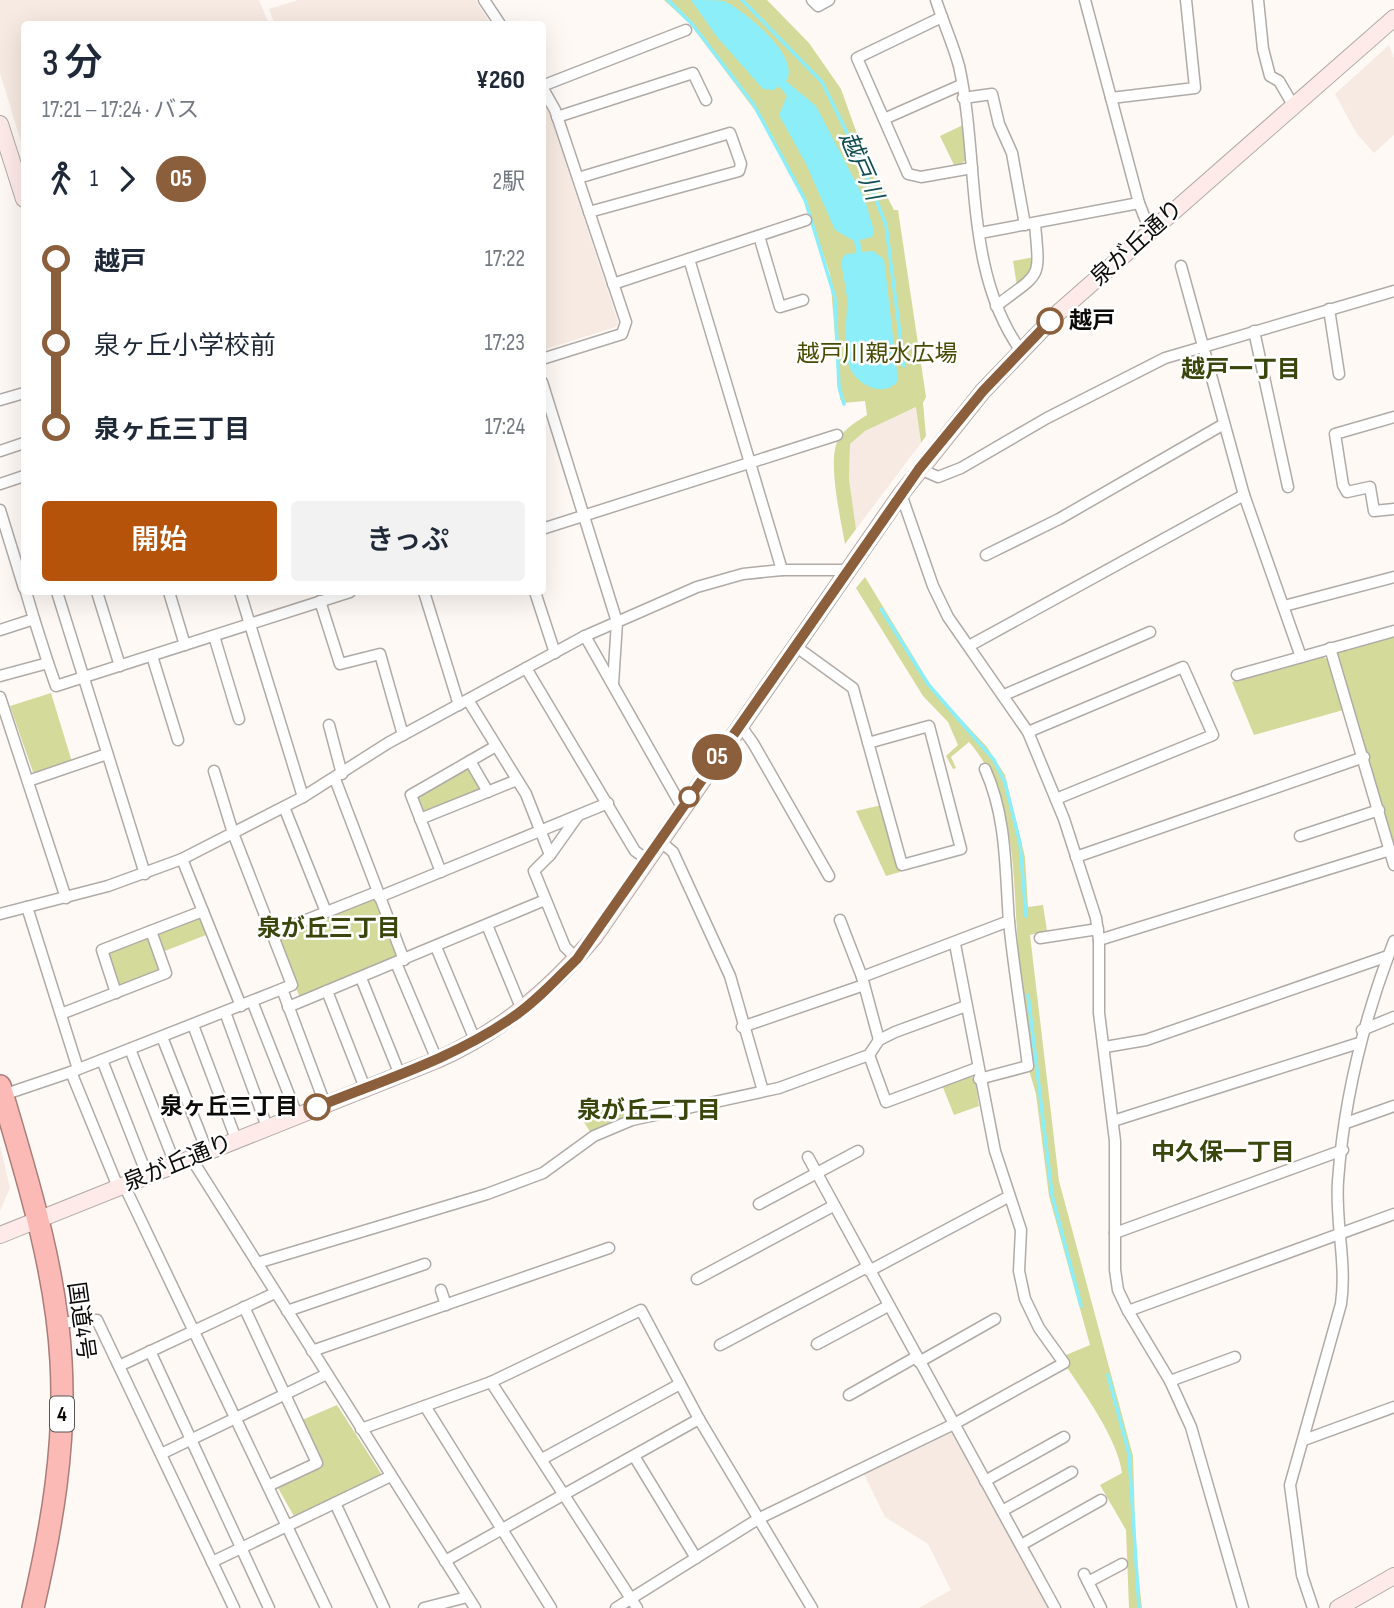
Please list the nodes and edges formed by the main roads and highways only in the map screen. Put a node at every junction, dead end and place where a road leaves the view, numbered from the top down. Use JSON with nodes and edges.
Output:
{"nodes":[{"id":1,"x":1,"y":1090,"type":"edge"},
{"id":2,"x":33,"y":1608,"type":"edge"}],
"edges":[{"from":1,"to":2,"type":"highway","name":"国道4号","number":"4"}]}
